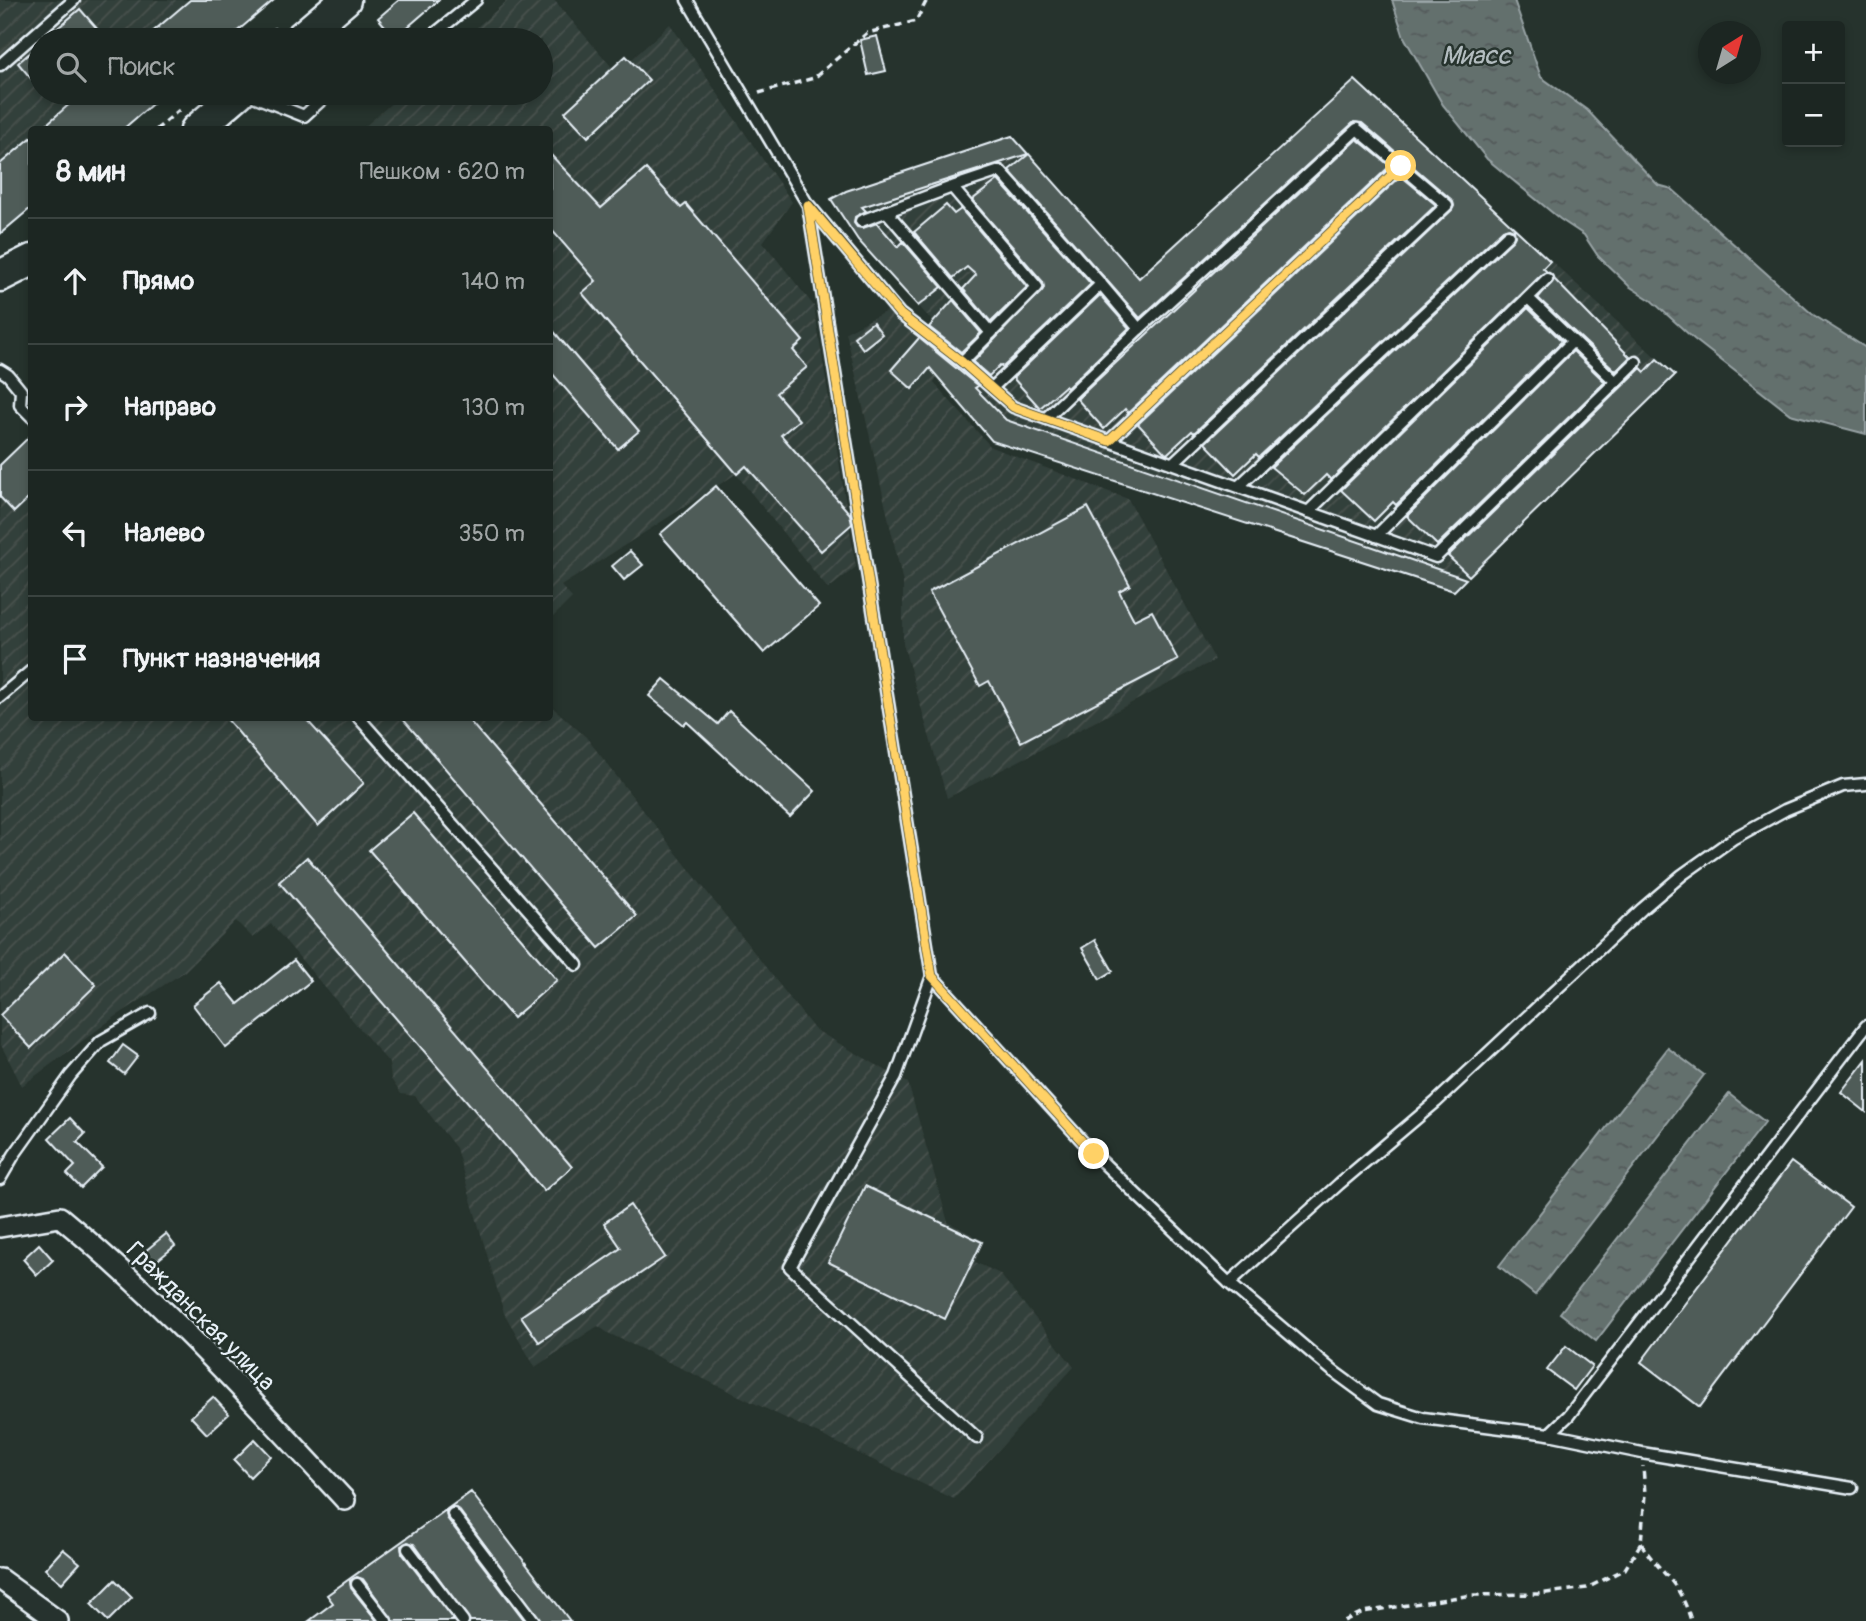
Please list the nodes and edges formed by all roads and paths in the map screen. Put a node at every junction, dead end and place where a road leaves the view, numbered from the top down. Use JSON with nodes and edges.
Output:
{"nodes":[{"id":1,"x":74,"y":0,"type":"edge"},
{"id":2,"x":345,"y":0,"type":"edge"},
{"id":3,"x":476,"y":0,"type":"edge"},
{"id":4,"x":687,"y":0,"type":"edge"},
{"id":5,"x":927,"y":0,"type":"edge"},
{"id":6,"x":42,"y":28,"type":"edge"},
{"id":7,"x":322,"y":28,"type":"edge"},
{"id":8,"x":442,"y":28,"type":"edge"},
{"id":9,"x":28,"y":40,"type":"edge"},
{"id":10,"x":0,"y":65,"type":"edge"},
{"id":11,"x":743,"y":96,"type":"junction"},
{"id":12,"x":225,"y":105,"type":"edge"},
{"id":13,"x":276,"y":105,"type":"edge"},
{"id":14,"x":316,"y":105,"type":"edge"},
{"id":15,"x":201,"y":126,"type":"edge"},
{"id":16,"x":1401,"y":166,"type":"junction"},
{"id":17,"x":952,"y":187,"type":"junction"},
{"id":18,"x":808,"y":205,"type":"junction"},
{"id":19,"x":886,"y":211,"type":"junction"},
{"id":20,"x":861,"y":221,"type":"dead end"},
{"id":21,"x":1508,"y":235,"type":"dead end"},
{"id":22,"x":28,"y":262,"type":"edge"},
{"id":23,"x":0,"y":276,"type":"edge"},
{"id":24,"x":1547,"y":279,"type":"dead end"},
{"id":25,"x":1101,"y":284,"type":"junction"},
{"id":26,"x":1528,"y":298,"type":"junction"},
{"id":27,"x":1139,"y":329,"type":"junction"},
{"id":28,"x":991,"y":332,"type":"junction"},
{"id":29,"x":1573,"y":341,"type":"junction"},
{"id":30,"x":962,"y":362,"type":"junction"},
{"id":31,"x":1636,"y":362,"type":"dead end"},
{"id":32,"x":0,"y":370,"type":"edge"},
{"id":33,"x":1616,"y":382,"type":"junction"},
{"id":34,"x":992,"y":387,"type":"junction"},
{"id":35,"x":28,"y":413,"type":"edge"},
{"id":36,"x":1046,"y":418,"type":"junction"},
{"id":37,"x":1109,"y":441,"type":"junction"},
{"id":38,"x":1173,"y":464,"type":"junction"},
{"id":39,"x":1238,"y":486,"type":"junction"},
{"id":40,"x":1308,"y":512,"type":"junction"},
{"id":41,"x":1376,"y":536,"type":"junction"},
{"id":42,"x":28,"y":673,"type":"edge"},
{"id":43,"x":0,"y":697,"type":"edge"},
{"id":44,"x":362,"y":721,"type":"edge"},
{"id":45,"x":1866,"y":784,"type":"edge"},
{"id":46,"x":577,"y":965,"type":"dead end"},
{"id":47,"x":932,"y":976,"type":"junction"},
{"id":48,"x":150,"y":1013,"type":"dead end"},
{"id":49,"x":1866,"y":1026,"type":"edge"},
{"id":50,"x":0,"y":1179,"type":"edge"},
{"id":51,"x":0,"y":1227,"type":"edge"},
{"id":52,"x":1229,"y":1283,"type":"junction"},
{"id":53,"x":1549,"y":1434,"type":"junction"},
{"id":54,"x":977,"y":1438,"type":"dead end"},
{"id":55,"x":1642,"y":1453,"type":"junction"},
{"id":56,"x":1852,"y":1488,"type":"dead end"},
{"id":57,"x":345,"y":1500,"type":"dead end"},
{"id":58,"x":453,"y":1514,"type":"dead end"},
{"id":59,"x":1641,"y":1543,"type":"junction"},
{"id":60,"x":408,"y":1549,"type":"dead end"},
{"id":61,"x":0,"y":1579,"type":"edge"},
{"id":62,"x":357,"y":1584,"type":"dead end"},
{"id":63,"x":58,"y":1621,"type":"edge"},
{"id":64,"x":386,"y":1621,"type":"edge"},
{"id":65,"x":463,"y":1621,"type":"edge"},
{"id":66,"x":534,"y":1621,"type":"edge"},
{"id":67,"x":1344,"y":1621,"type":"edge"},
{"id":68,"x":1691,"y":1621,"type":"edge"}],
"edges":[{"from":1,"to":6,"type":"lane"},
{"from":2,"to":7,"type":"main road"},
{"from":3,"to":8,"type":"lane"},
{"from":4,"to":11,"type":"lane"},
{"from":5,"to":11,"type":"path"},
{"from":9,"to":10,"type":"lane"},
{"from":11,"to":18,"type":"lane"},
{"from":12,"to":15,"type":"main road"},
{"from":13,"to":14,"type":"lane"},
{"from":16,"to":27,"type":"lane"},
{"from":16,"to":37,"type":"lane"},
{"from":16,"to":38,"type":"lane"},
{"from":17,"to":19,"type":"lane"},
{"from":17,"to":25,"type":"lane"},
{"from":17,"to":28,"type":"lane"},
{"from":18,"to":30,"type":"lane"},
{"from":18,"to":47,"type":"lane"},
{"from":19,"to":20,"type":"lane"},
{"from":19,"to":28,"type":"lane"},
{"from":21,"to":39,"type":"lane"},
{"from":22,"to":23,"type":"main road"},
{"from":24,"to":26,"type":"lane"},
{"from":25,"to":27,"type":"lane"},
{"from":25,"to":34,"type":"lane"},
{"from":26,"to":29,"type":"lane"},
{"from":26,"to":40,"type":"lane"},
{"from":27,"to":36,"type":"lane"},
{"from":28,"to":30,"type":"lane"},
{"from":29,"to":33,"type":"lane"},
{"from":29,"to":41,"type":"lane"},
{"from":30,"to":34,"type":"lane"},
{"from":31,"to":33,"type":"lane"},
{"from":32,"to":35,"type":"lane"},
{"from":33,"to":41,"type":"lane"},
{"from":34,"to":36,"type":"lane"},
{"from":36,"to":37,"type":"lane"},
{"from":37,"to":38,"type":"lane"},
{"from":38,"to":39,"type":"lane"},
{"from":39,"to":40,"type":"lane"},
{"from":40,"to":41,"type":"lane"},
{"from":42,"to":43,"type":"lane"},
{"from":44,"to":46,"type":"lane"},
{"from":45,"to":52,"type":"lane"},
{"from":47,"to":52,"type":"lane"},
{"from":47,"to":54,"type":"lane"},
{"from":48,"to":50,"type":"lane"},
{"from":49,"to":53,"type":"lane"},
{"from":51,"to":57,"type":"street","name":"Гражданская улица"},
{"from":52,"to":53,"type":"lane"},
{"from":53,"to":55,"type":"lane"},
{"from":55,"to":56,"type":"lane"},
{"from":55,"to":59,"type":"path"},
{"from":58,"to":66,"type":"lane"},
{"from":59,"to":67,"type":"path"},
{"from":59,"to":68,"type":"path"},
{"from":60,"to":65,"type":"lane"},
{"from":61,"to":63,"type":"street"},
{"from":62,"to":64,"type":"lane"}]}
